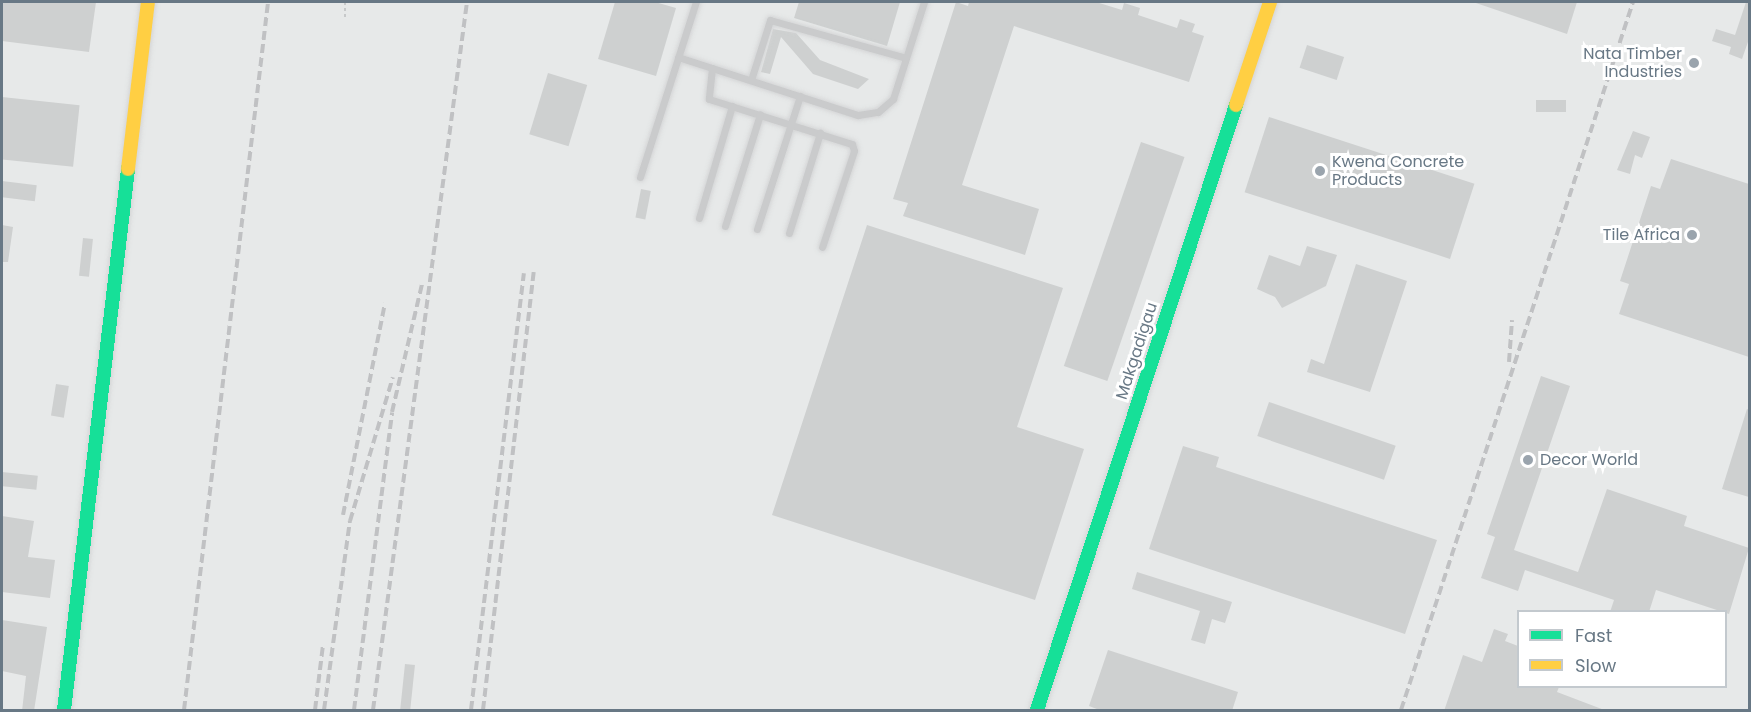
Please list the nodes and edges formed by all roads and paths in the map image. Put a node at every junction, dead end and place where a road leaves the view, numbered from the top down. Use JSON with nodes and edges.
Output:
{"nodes":[{"id":1,"x":148,"y":2,"type":"edge"},
{"id":2,"x":345,"y":2,"type":"edge"},
{"id":3,"x":696,"y":2,"type":"edge"},
{"id":4,"x":924,"y":2,"type":"edge"},
{"id":5,"x":1270,"y":2,"type":"edge"},
{"id":6,"x":345,"y":17,"type":"dead end"},
{"id":7,"x":678,"y":57,"type":"junction"},
{"id":8,"x":906,"y":58,"type":"junction"},
{"id":9,"x":712,"y":68,"type":"junction"},
{"id":10,"x":751,"y":80,"type":"junction"},
{"id":11,"x":800,"y":96,"type":"junction"},
{"id":12,"x":732,"y":106,"type":"junction"},
{"id":13,"x":760,"y":114,"type":"junction"},
{"id":14,"x":791,"y":124,"type":"junction"},
{"id":15,"x":820,"y":133,"type":"junction"},
{"id":16,"x":640,"y":177,"type":"dead end"},
{"id":17,"x":699,"y":218,"type":"dead end"},
{"id":18,"x":725,"y":226,"type":"dead end"},
{"id":19,"x":757,"y":229,"type":"dead end"},
{"id":20,"x":789,"y":233,"type":"dead end"},
{"id":21,"x":822,"y":247,"type":"dead end"},
{"id":22,"x":64,"y":711,"type":"edge"},
{"id":23,"x":1037,"y":711,"type":"edge"}],
"edges":[{"from":1,"to":22,"type":"street"},
{"from":2,"to":6,"type":"path"},
{"from":3,"to":7,"type":"lane"},
{"from":4,"to":8,"type":"lane"},
{"from":5,"to":23,"type":"street","name":"Makgadigau"},
{"from":7,"to":9,"type":"lane"},
{"from":7,"to":16,"type":"lane"},
{"from":8,"to":10,"type":"lane"},
{"from":8,"to":11,"type":"lane"},
{"from":9,"to":10,"type":"lane"},
{"from":9,"to":12,"type":"lane"},
{"from":10,"to":11,"type":"lane"},
{"from":11,"to":14,"type":"lane"},
{"from":12,"to":13,"type":"lane"},
{"from":12,"to":17,"type":"lane"},
{"from":13,"to":14,"type":"lane"},
{"from":13,"to":18,"type":"lane"},
{"from":14,"to":15,"type":"lane"},
{"from":14,"to":19,"type":"lane"},
{"from":15,"to":20,"type":"lane"},
{"from":15,"to":21,"type":"lane"}]}
